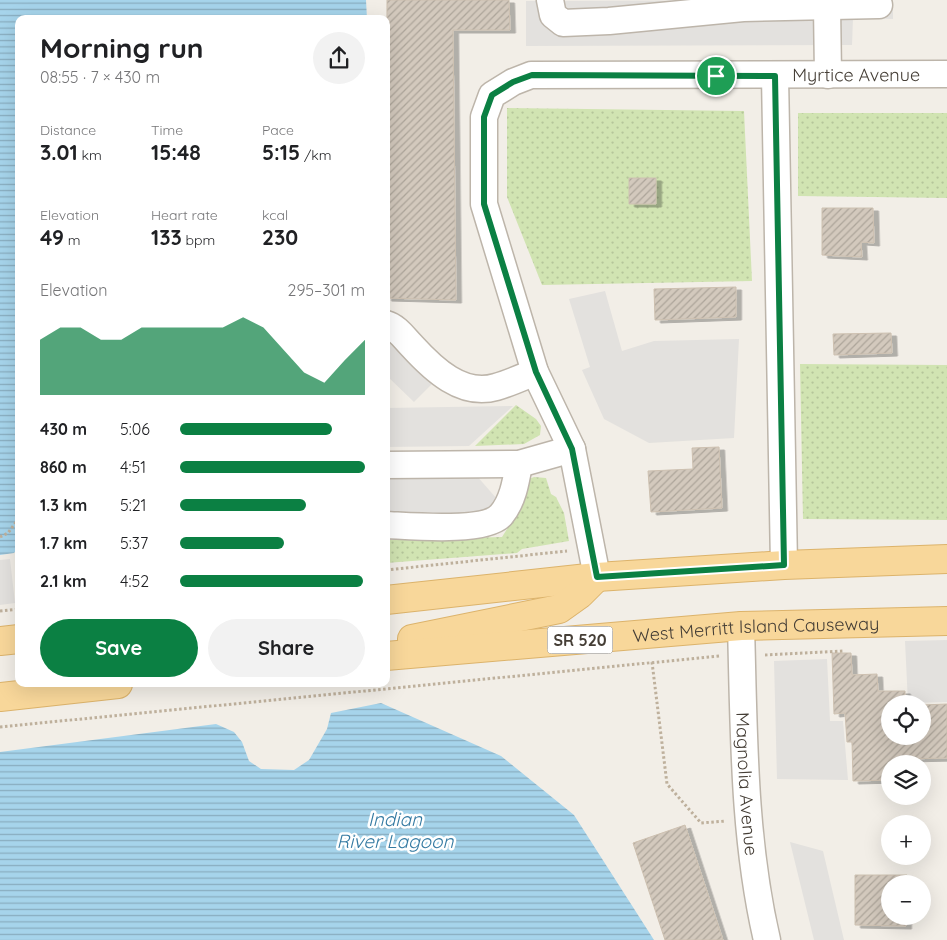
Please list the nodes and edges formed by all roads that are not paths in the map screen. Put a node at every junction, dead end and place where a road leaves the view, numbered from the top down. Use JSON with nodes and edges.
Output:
{"nodes":[{"id":1,"x":550,"y":0,"type":"edge"},
{"id":2,"x":878,"y":5,"type":"dead end"},
{"id":3,"x":827,"y":6,"type":"junction"},
{"id":4,"x":947,"y":74,"type":"edge"},
{"id":5,"x":828,"y":75,"type":"junction"},
{"id":6,"x":775,"y":76,"type":"junction"},
{"id":7,"x":390,"y":325,"type":"edge"},
{"id":8,"x":536,"y":372,"type":"junction"},
{"id":9,"x":572,"y":449,"type":"junction"},
{"id":10,"x":519,"y":464,"type":"junction"},
{"id":11,"x":390,"y":465,"type":"edge"},
{"id":12,"x":390,"y":525,"type":"edge"},
{"id":13,"x":947,"y":559,"type":"edge"},
{"id":14,"x":784,"y":565,"type":"junction"},
{"id":15,"x":597,"y":577,"type":"junction"},
{"id":16,"x":390,"y":600,"type":"edge"},
{"id":17,"x":947,"y":621,"type":"edge"},
{"id":18,"x":741,"y":626,"type":"junction"},
{"id":19,"x":15,"y":639,"type":"edge"},
{"id":20,"x":0,"y":641,"type":"edge"},
{"id":21,"x":390,"y":643,"type":"edge"},
{"id":22,"x":390,"y":656,"type":"edge"},
{"id":23,"x":91,"y":687,"type":"edge"},
{"id":24,"x":0,"y":697,"type":"edge"},
{"id":25,"x":767,"y":940,"type":"edge"}],
"edges":[{"from":1,"to":3,"type":"street"},
{"from":2,"to":3,"type":"street"},
{"from":3,"to":5,"type":"street"},
{"from":4,"to":5,"type":"street","name":"Myrtice Avenue"},
{"from":5,"to":6,"type":"street","name":"Myrtice Avenue"},
{"from":6,"to":8,"type":"street","name":"Myrtice Avenue"},
{"from":6,"to":14,"type":"street"},
{"from":7,"to":8,"type":"street"},
{"from":8,"to":9,"type":"street","name":"Myrtice Avenue"},
{"from":9,"to":10,"type":"street"},
{"from":9,"to":15,"type":"street","name":"Myrtice Avenue"},
{"from":10,"to":11,"type":"street"},
{"from":10,"to":12,"type":"street"},
{"from":13,"to":14,"type":"main road"},
{"from":14,"to":15,"type":"main road"},
{"from":15,"to":16,"type":"main road"},
{"from":15,"to":21,"type":"main road"},
{"from":17,"to":18,"type":"main road","name":"West Merritt Island Causeway","number":"SR 520"},
{"from":18,"to":22,"type":"main road","name":"West Merritt Island Causeway","number":"SR 520"},
{"from":18,"to":25,"type":"street","name":"Magnolia Avenue"},
{"from":19,"to":20,"type":"main road"},
{"from":23,"to":24,"type":"main road"}]}
